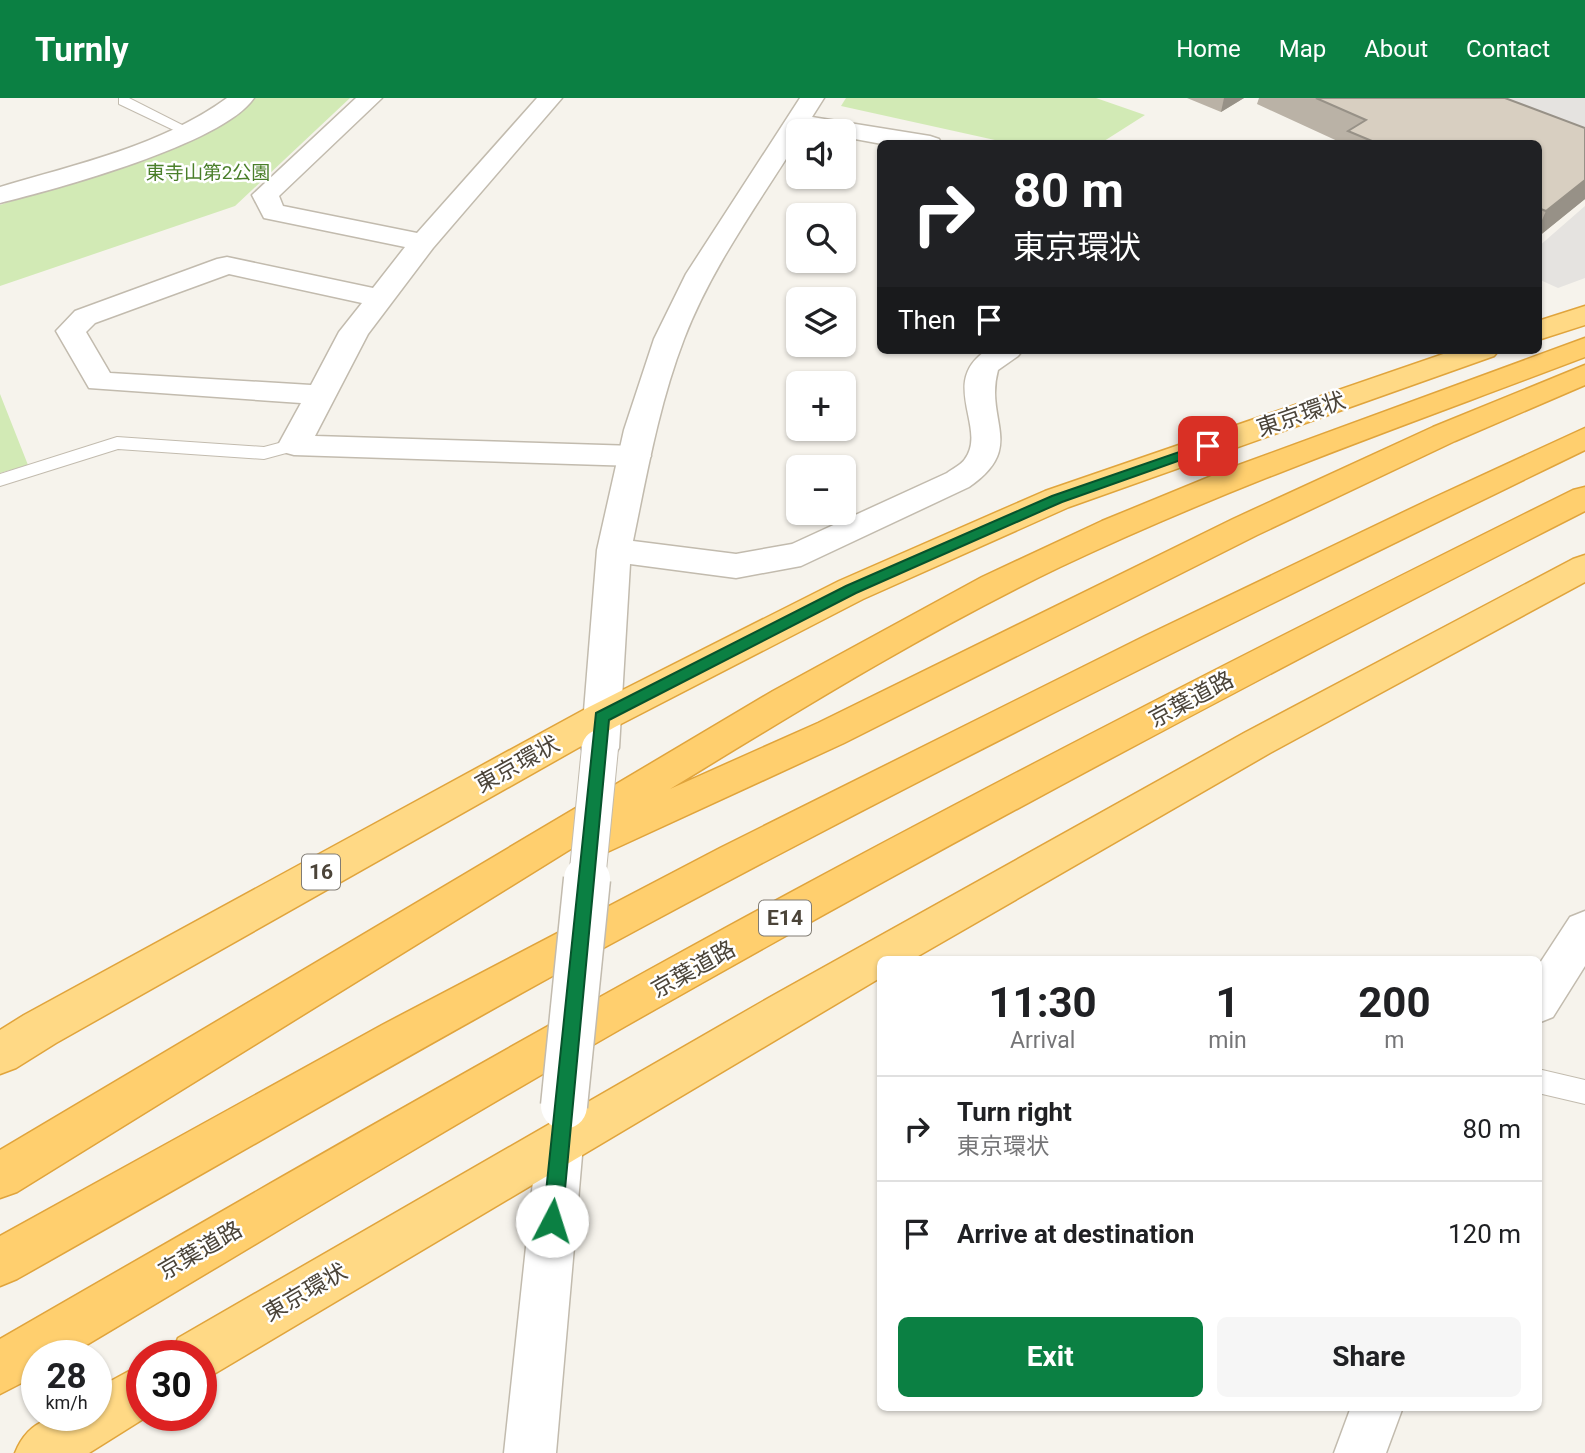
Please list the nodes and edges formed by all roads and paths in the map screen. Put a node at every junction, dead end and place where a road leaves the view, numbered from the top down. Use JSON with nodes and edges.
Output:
{"nodes":[{"id":1,"x":242,"y":98,"type":"edge"},
{"id":2,"x":369,"y":98,"type":"edge"},
{"id":3,"x":550,"y":98,"type":"edge"},
{"id":4,"x":124,"y":100,"type":"dead end"},
{"id":5,"x":805,"y":110,"type":"edge"},
{"id":6,"x":189,"y":132,"type":"junction"},
{"id":7,"x":915,"y":140,"type":"edge"},
{"id":8,"x":0,"y":195,"type":"edge"},
{"id":9,"x":423,"y":242,"type":"junction"},
{"id":10,"x":380,"y":298,"type":"junction"},
{"id":11,"x":1585,"y":315,"type":"edge"},
{"id":12,"x":1542,"y":330,"type":"edge"},
{"id":13,"x":1585,"y":347,"type":"edge"},
{"id":14,"x":1001,"y":354,"type":"edge"},
{"id":15,"x":1473,"y":354,"type":"edge"},
{"id":16,"x":1585,"y":374,"type":"edge"},
{"id":17,"x":320,"y":395,"type":"junction"},
{"id":18,"x":1585,"y":438,"type":"edge"},
{"id":19,"x":294,"y":445,"type":"junction"},
{"id":20,"x":635,"y":456,"type":"junction"},
{"id":21,"x":0,"y":480,"type":"edge"},
{"id":22,"x":1585,"y":498,"type":"edge"},
{"id":23,"x":614,"y":550,"type":"junction"},
{"id":24,"x":1585,"y":567,"type":"edge"},
{"id":25,"x":601,"y":732,"type":"junction"},
{"id":26,"x":420,"y":919,"type":"junction"},
{"id":27,"x":1585,"y":929,"type":"edge"},
{"id":28,"x":881,"y":956,"type":"edge"},
{"id":29,"x":877,"y":958,"type":"edge"},
{"id":30,"x":1542,"y":998,"type":"edge"},
{"id":31,"x":0,"y":1054,"type":"edge"},
{"id":32,"x":1542,"y":1082,"type":"edge"},
{"id":33,"x":1585,"y":1092,"type":"edge"},
{"id":34,"x":562,"y":1125,"type":"junction"},
{"id":35,"x":0,"y":1176,"type":"edge"},
{"id":36,"x":0,"y":1262,"type":"edge"},
{"id":37,"x":217,"y":1343,"type":"edge"},
{"id":38,"x":0,"y":1368,"type":"edge"},
{"id":39,"x":126,"y":1400,"type":"edge"},
{"id":40,"x":1376,"y":1411,"type":"edge"},
{"id":41,"x":41,"y":1453,"type":"edge"},
{"id":42,"x":530,"y":1453,"type":"edge"},
{"id":43,"x":1360,"y":1453,"type":"edge"}],
"edges":[{"from":1,"to":6,"type":"street"},
{"from":2,"to":9,"type":"street"},
{"from":3,"to":9,"type":"street"},
{"from":4,"to":6,"type":"lane"},
{"from":5,"to":7,"type":"street"},
{"from":5,"to":20,"type":"street"},
{"from":6,"to":8,"type":"street"},
{"from":9,"to":10,"type":"street"},
{"from":10,"to":17,"type":"street"},
{"from":10,"to":17,"type":"street"},
{"from":11,"to":12,"type":"highway"},
{"from":13,"to":26,"type":"highway"},
{"from":14,"to":23,"type":"street"},
{"from":15,"to":25,"type":"highway","name":"東京環状","number":"16"},
{"from":16,"to":26,"type":"highway"},
{"from":17,"to":19,"type":"street"},
{"from":18,"to":36,"type":"highway"},
{"from":19,"to":20,"type":"street"},
{"from":19,"to":21,"type":"lane"},
{"from":20,"to":23,"type":"street"},
{"from":22,"to":38,"type":"highway","name":"京葉道路","number":"E14"},
{"from":23,"to":25,"type":"street"},
{"from":24,"to":28,"type":"highway","name":"東京環状"},
{"from":25,"to":31,"type":"highway","name":"東京環状","number":"16"},
{"from":25,"to":34,"type":"street","bridge":true},
{"from":26,"to":35,"type":"highway"},
{"from":27,"to":30,"type":"street"},
{"from":29,"to":34,"type":"highway","name":"東京環状"},
{"from":32,"to":33,"type":"lane"},
{"from":34,"to":37,"type":"highway","name":"東京環状"},
{"from":34,"to":42,"type":"street"},
{"from":39,"to":41,"type":"highway"},
{"from":40,"to":43,"type":"street"}]}
